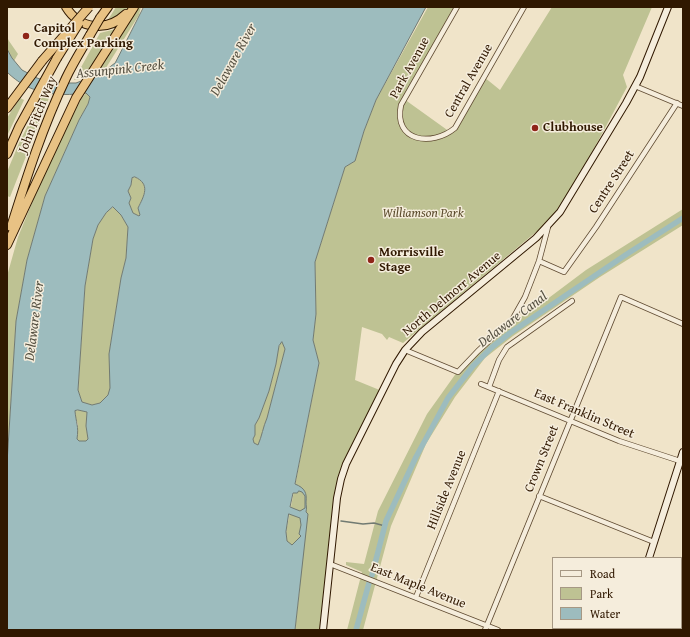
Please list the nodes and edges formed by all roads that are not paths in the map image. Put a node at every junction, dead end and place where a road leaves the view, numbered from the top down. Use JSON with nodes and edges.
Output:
{"nodes":[{"id":1,"x":61,"y":7,"type":"edge"},
{"id":2,"x":66,"y":7,"type":"edge"},
{"id":3,"x":89,"y":7,"type":"edge"},
{"id":4,"x":108,"y":7,"type":"edge"},
{"id":5,"x":133,"y":7,"type":"edge"},
{"id":6,"x":457,"y":7,"type":"edge"},
{"id":7,"x":524,"y":7,"type":"edge"},
{"id":8,"x":668,"y":7,"type":"edge"},
{"id":9,"x":71,"y":15,"type":"junction"},
{"id":10,"x":635,"y":86,"type":"junction"},
{"id":11,"x":677,"y":103,"type":"junction"},
{"id":12,"x":683,"y":106,"type":"edge"},
{"id":13,"x":7,"y":108,"type":"edge"},
{"id":14,"x":415,"y":138,"type":"joint"},
{"id":15,"x":7,"y":154,"type":"edge"},
{"id":16,"x":548,"y":226,"type":"junction"},
{"id":17,"x":7,"y":240,"type":"edge"},
{"id":18,"x":7,"y":245,"type":"edge"},
{"id":19,"x":539,"y":261,"type":"junction"},
{"id":20,"x":572,"y":301,"type":"dead end"},
{"id":21,"x":683,"y":324,"type":"edge"},
{"id":22,"x":405,"y":350,"type":"junction"},
{"id":23,"x":481,"y":384,"type":"dead end"},
{"id":24,"x":489,"y":387,"type":"junction"},
{"id":25,"x":499,"y":391,"type":"junction"},
{"id":26,"x":570,"y":420,"type":"junction"},
{"id":27,"x":683,"y":452,"type":"edge"},
{"id":28,"x":682,"y":461,"type":"edge"},
{"id":29,"x":539,"y":496,"type":"junction"},
{"id":30,"x":654,"y":542,"type":"junction"},
{"id":31,"x":649,"y":557,"type":"edge"},
{"id":32,"x":330,"y":564,"type":"junction"},
{"id":33,"x":416,"y":597,"type":"junction"},
{"id":34,"x":486,"y":628,"type":"edge"},
{"id":35,"x":323,"y":630,"type":"edge"},
{"id":36,"x":498,"y":630,"type":"edge"}],
"edges":[{"from":1,"to":9,"type":"highway"},
{"from":2,"to":9,"type":"highway"},
{"from":3,"to":13,"type":"highway","bridge":true},
{"from":3,"to":15,"type":"highway","name":"John Fitch Way","bridge":true},
{"from":4,"to":17,"type":"highway","name":"John Fitch Way","bridge":true},
{"from":5,"to":9,"type":"highway"},
{"from":5,"to":18,"type":"highway"},
{"from":6,"to":14,"type":"street","name":"Park Avenue"},
{"from":7,"to":14,"type":"street","name":"Central Avenue"},
{"from":8,"to":10,"type":"main road","name":"North Delmorr Avenue"},
{"from":10,"to":11,"type":"street"},
{"from":10,"to":16,"type":"main road","name":"North Delmorr Avenue"},
{"from":11,"to":12,"type":"street"},
{"from":11,"to":19,"type":"street","name":"Centre Street"},
{"from":16,"to":19,"type":"street"},
{"from":16,"to":22,"type":"main road","name":"North Delmorr Avenue"},
{"from":19,"to":22,"type":"street"},
{"from":20,"to":24,"type":"street"},
{"from":21,"to":26,"type":"street","name":"Crown Street"},
{"from":22,"to":32,"type":"main road","name":"North Delmorr Avenue"},
{"from":23,"to":24,"type":"street","name":"East Franklin Street"},
{"from":24,"to":25,"type":"street","name":"East Franklin Street"},
{"from":25,"to":26,"type":"street","name":"East Franklin Street"},
{"from":25,"to":33,"type":"street","name":"Hillside Avenue"},
{"from":26,"to":28,"type":"street","name":"East Franklin Street"},
{"from":26,"to":29,"type":"street","name":"Crown Street"},
{"from":27,"to":28,"type":"main road"},
{"from":28,"to":30,"type":"main road"},
{"from":29,"to":30,"type":"street"},
{"from":29,"to":34,"type":"street","name":"Crown Street"},
{"from":30,"to":31,"type":"main road"},
{"from":32,"to":33,"type":"street","name":"East Maple Avenue"},
{"from":32,"to":35,"type":"main road","name":"North Delmorr Avenue"},
{"from":33,"to":34,"type":"street","name":"East Maple Avenue"},
{"from":34,"to":36,"type":"street","name":"East Maple Avenue"}]}
